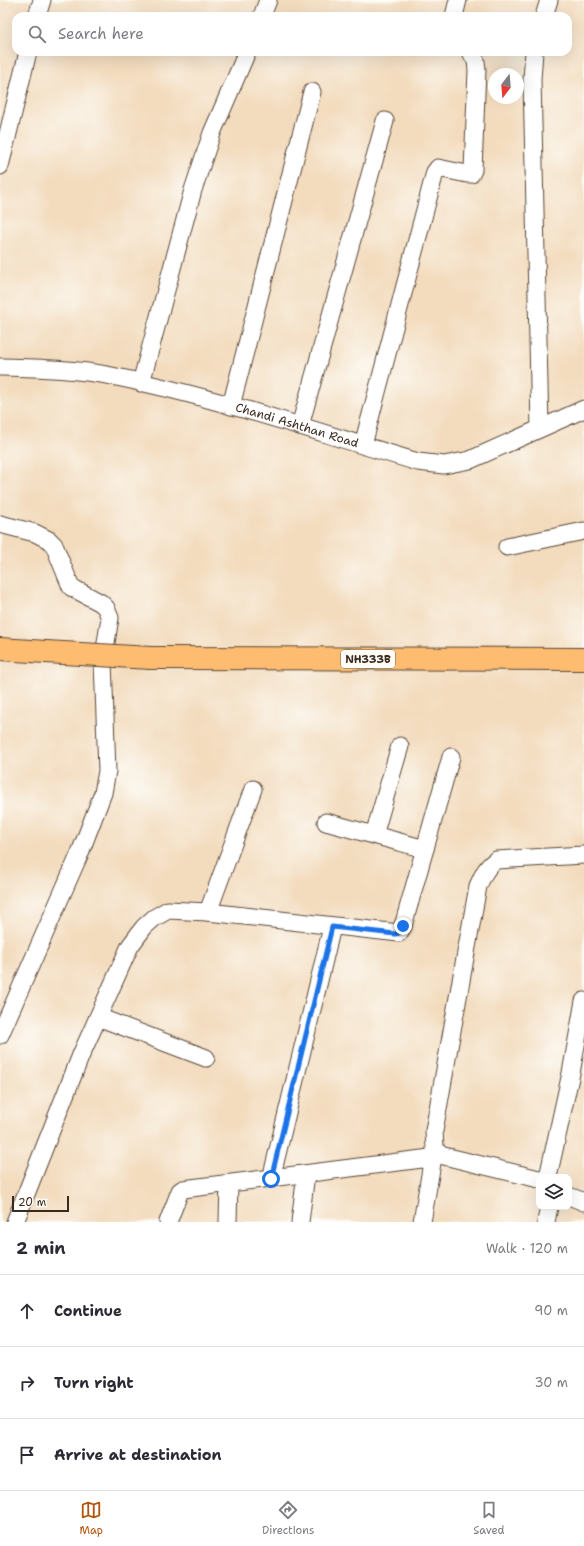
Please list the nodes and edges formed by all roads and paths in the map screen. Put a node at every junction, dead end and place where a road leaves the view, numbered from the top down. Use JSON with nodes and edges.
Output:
{"nodes":[{"id":1,"x":42,"y":0,"type":"edge"},
{"id":2,"x":268,"y":0,"type":"edge"},
{"id":3,"x":458,"y":0,"type":"edge"},
{"id":4,"x":549,"y":0,"type":"edge"},
{"id":5,"x":38,"y":12,"type":"edge"},
{"id":6,"x":264,"y":12,"type":"edge"},
{"id":7,"x":455,"y":12,"type":"edge"},
{"id":8,"x":545,"y":12,"type":"edge"},
{"id":9,"x":27,"y":56,"type":"edge"},
{"id":10,"x":244,"y":56,"type":"edge"},
{"id":11,"x":474,"y":56,"type":"edge"},
{"id":12,"x":534,"y":56,"type":"edge"},
{"id":13,"x":312,"y":92,"type":"dead end"},
{"id":14,"x":385,"y":121,"type":"dead end"},
{"id":15,"x":0,"y":166,"type":"edge"},
{"id":16,"x":0,"y":367,"type":"edge"},
{"id":17,"x":141,"y":383,"type":"junction"},
{"id":18,"x":231,"y":406,"type":"junction"},
{"id":19,"x":584,"y":409,"type":"edge"},
{"id":20,"x":300,"y":426,"type":"junction"},
{"id":21,"x":540,"y":428,"type":"junction"},
{"id":22,"x":363,"y":445,"type":"junction"},
{"id":23,"x":0,"y":524,"type":"edge"},
{"id":24,"x":584,"y":531,"type":"edge"},
{"id":25,"x":507,"y":547,"type":"dead end"},
{"id":26,"x":0,"y":648,"type":"edge"},
{"id":27,"x":584,"y":660,"type":"edge"},
{"id":28,"x":400,"y":746,"type":"dead end"},
{"id":29,"x":451,"y":757,"type":"dead end"},
{"id":30,"x":253,"y":789,"type":"dead end"},
{"id":31,"x":326,"y":822,"type":"dead end"},
{"id":32,"x":374,"y":835,"type":"junction"},
{"id":33,"x":425,"y":849,"type":"junction"},
{"id":34,"x":584,"y":855,"type":"edge"},
{"id":35,"x":208,"y":912,"type":"junction"},
{"id":36,"x":332,"y":927,"type":"junction"},
{"id":37,"x":584,"y":1001,"type":"edge"},
{"id":38,"x":98,"y":1017,"type":"junction"},
{"id":39,"x":0,"y":1034,"type":"edge"},
{"id":40,"x":206,"y":1058,"type":"dead end"},
{"id":41,"x":436,"y":1156,"type":"junction"},
{"id":42,"x":306,"y":1174,"type":"junction"},
{"id":43,"x":549,"y":1174,"type":"edge"},
{"id":44,"x":536,"y":1178,"type":"edge"},
{"id":45,"x":271,"y":1179,"type":"junction"},
{"id":46,"x":229,"y":1184,"type":"junction"},
{"id":47,"x":572,"y":1197,"type":"edge"},
{"id":48,"x":584,"y":1202,"type":"edge"},
{"id":49,"x":548,"y":1210,"type":"edge"},
{"id":50,"x":15,"y":1222,"type":"edge"},
{"id":51,"x":168,"y":1222,"type":"edge"},
{"id":52,"x":228,"y":1222,"type":"edge"},
{"id":53,"x":300,"y":1222,"type":"edge"},
{"id":54,"x":422,"y":1222,"type":"edge"},
{"id":55,"x":546,"y":1222,"type":"edge"}],
"edges":[{"from":1,"to":5,"type":"street"},
{"from":2,"to":6,"type":"street"},
{"from":3,"to":7,"type":"street"},
{"from":4,"to":8,"type":"street"},
{"from":9,"to":15,"type":"street"},
{"from":10,"to":17,"type":"street"},
{"from":11,"to":22,"type":"street"},
{"from":12,"to":21,"type":"street"},
{"from":13,"to":18,"type":"street"},
{"from":14,"to":20,"type":"street"},
{"from":16,"to":17,"type":"street","name":"Chandi Ashthan Road"},
{"from":17,"to":18,"type":"street","name":"Chandi Ashthan Road"},
{"from":18,"to":20,"type":"street","name":"Chandi Ashthan Road"},
{"from":19,"to":21,"type":"street","name":"Chandi Ashthan Road"},
{"from":20,"to":22,"type":"street","name":"Chandi Ashthan Road"},
{"from":21,"to":22,"type":"street","name":"Chandi Ashthan Road"},
{"from":23,"to":39,"type":"street"},
{"from":24,"to":25,"type":"street"},
{"from":26,"to":27,"type":"highway","number":"NH333B","bridge":true},
{"from":28,"to":32,"type":"street"},
{"from":29,"to":33,"type":"street"},
{"from":30,"to":35,"type":"street"},
{"from":31,"to":32,"type":"street"},
{"from":32,"to":33,"type":"street"},
{"from":33,"to":36,"type":"street"},
{"from":34,"to":41,"type":"street"},
{"from":35,"to":36,"type":"street"},
{"from":35,"to":38,"type":"street"},
{"from":36,"to":45,"type":"street"},
{"from":37,"to":43,"type":"street"},
{"from":38,"to":40,"type":"street"},
{"from":38,"to":50,"type":"street"},
{"from":41,"to":42,"type":"street"},
{"from":41,"to":44,"type":"street"},
{"from":41,"to":54,"type":"street"},
{"from":42,"to":45,"type":"street"},
{"from":42,"to":53,"type":"street"},
{"from":45,"to":46,"type":"street"},
{"from":46,"to":51,"type":"street"},
{"from":46,"to":52,"type":"street"},
{"from":47,"to":48,"type":"street"},
{"from":49,"to":55,"type":"street"}]}
